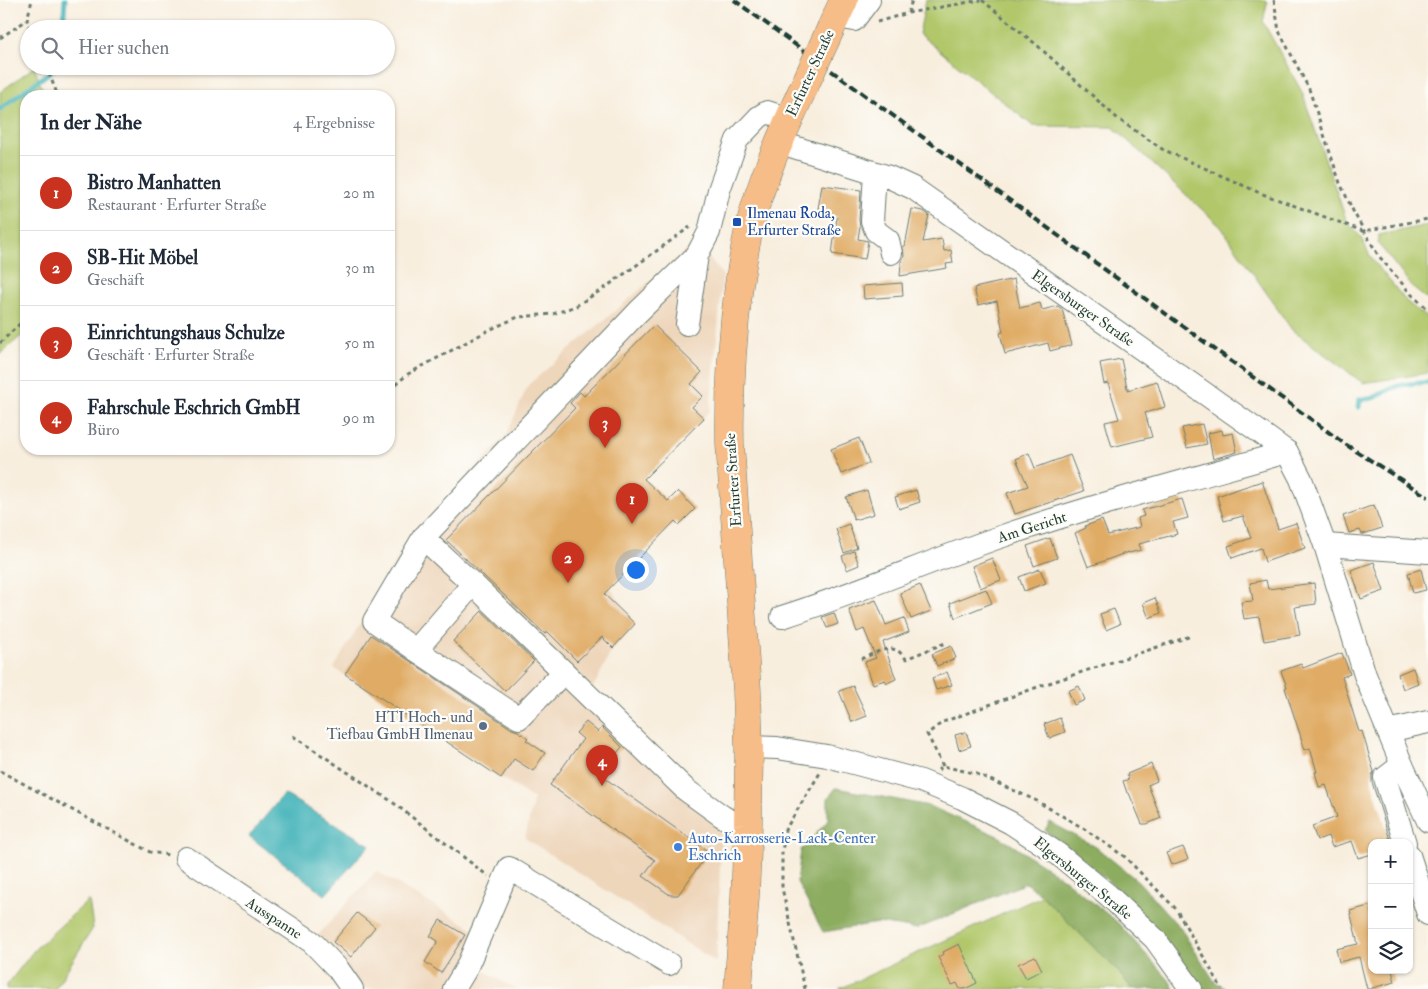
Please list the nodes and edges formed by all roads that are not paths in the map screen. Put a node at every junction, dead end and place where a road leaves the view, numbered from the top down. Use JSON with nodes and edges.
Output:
{"nodes":[{"id":1,"x":869,"y":0,"type":"edge"},
{"id":2,"x":837,"y":15,"type":"edge"},
{"id":3,"x":784,"y":131,"type":"junction"},
{"id":4,"x":875,"y":173,"type":"junction"},
{"id":5,"x":891,"y":253,"type":"dead end"},
{"id":6,"x":698,"y":255,"type":"junction"},
{"id":7,"x":687,"y":324,"type":"dead end"},
{"id":8,"x":1287,"y":452,"type":"junction"},
{"id":9,"x":424,"y":538,"type":"junction"},
{"id":10,"x":1325,"y":545,"type":"junction"},
{"id":11,"x":1428,"y":552,"type":"edge"},
{"id":12,"x":473,"y":584,"type":"junction"},
{"id":13,"x":782,"y":617,"type":"dead end"},
{"id":14,"x":416,"y":650,"type":"junction"},
{"id":15,"x":564,"y":672,"type":"junction"},
{"id":16,"x":1428,"y":722,"type":"edge"},
{"id":17,"x":1388,"y":731,"type":"junction"},
{"id":18,"x":749,"y":747,"type":"junction"},
{"id":19,"x":1402,"y":765,"type":"junction"},
{"id":20,"x":1428,"y":821,"type":"edge"},
{"id":21,"x":748,"y":825,"type":"junction"},
{"id":22,"x":1404,"y":839,"type":"edge"},
{"id":23,"x":186,"y":858,"type":"road end"},
{"id":24,"x":1413,"y":867,"type":"edge"},
{"id":25,"x":1428,"y":914,"type":"edge"},
{"id":26,"x":669,"y":964,"type":"dead end"},
{"id":27,"x":738,"y":984,"type":"edge"},
{"id":28,"x":352,"y":989,"type":"edge"},
{"id":29,"x":454,"y":989,"type":"edge"},
{"id":30,"x":1191,"y":989,"type":"edge"}],
"edges":[{"from":1,"to":2,"type":"street"},
{"from":2,"to":3,"type":"main road","name":"Erfurter Straße","bridge":true},
{"from":3,"to":4,"type":"street","name":"Elgersburger Straße"},
{"from":3,"to":6,"type":"street","name":"Elgersburger Straße"},
{"from":3,"to":18,"type":"main road","name":"Erfurter Straße"},
{"from":4,"to":5,"type":"street"},
{"from":4,"to":8,"type":"street","name":"Elgersburger Straße"},
{"from":6,"to":7,"type":"street"},
{"from":6,"to":9,"type":"street"},
{"from":8,"to":10,"type":"street","name":"Elgersburger Straße"},
{"from":8,"to":13,"type":"street","name":"Am Gericht"},
{"from":9,"to":12,"type":"street"},
{"from":9,"to":14,"type":"street"},
{"from":10,"to":11,"type":"street"},
{"from":10,"to":17,"type":"street","name":"Elgersburger Straße"},
{"from":12,"to":14,"type":"street"},
{"from":12,"to":15,"type":"street"},
{"from":14,"to":15,"type":"street"},
{"from":15,"to":21,"type":"street"},
{"from":16,"to":17,"type":"street"},
{"from":17,"to":19,"type":"street","name":"Elgersburger Straße"},
{"from":18,"to":21,"type":"main road","name":"Erfurter Straße"},
{"from":18,"to":30,"type":"street","name":"Elgersburger Straße"},
{"from":19,"to":20,"type":"street","name":"Elgersburger Straße"},
{"from":19,"to":22,"type":"street"},
{"from":21,"to":27,"type":"main road","name":"Erfurter Straße"},
{"from":23,"to":28,"type":"street","name":"Ausspanne"},
{"from":24,"to":25,"type":"street"},
{"from":26,"to":29,"type":"street"}]}
